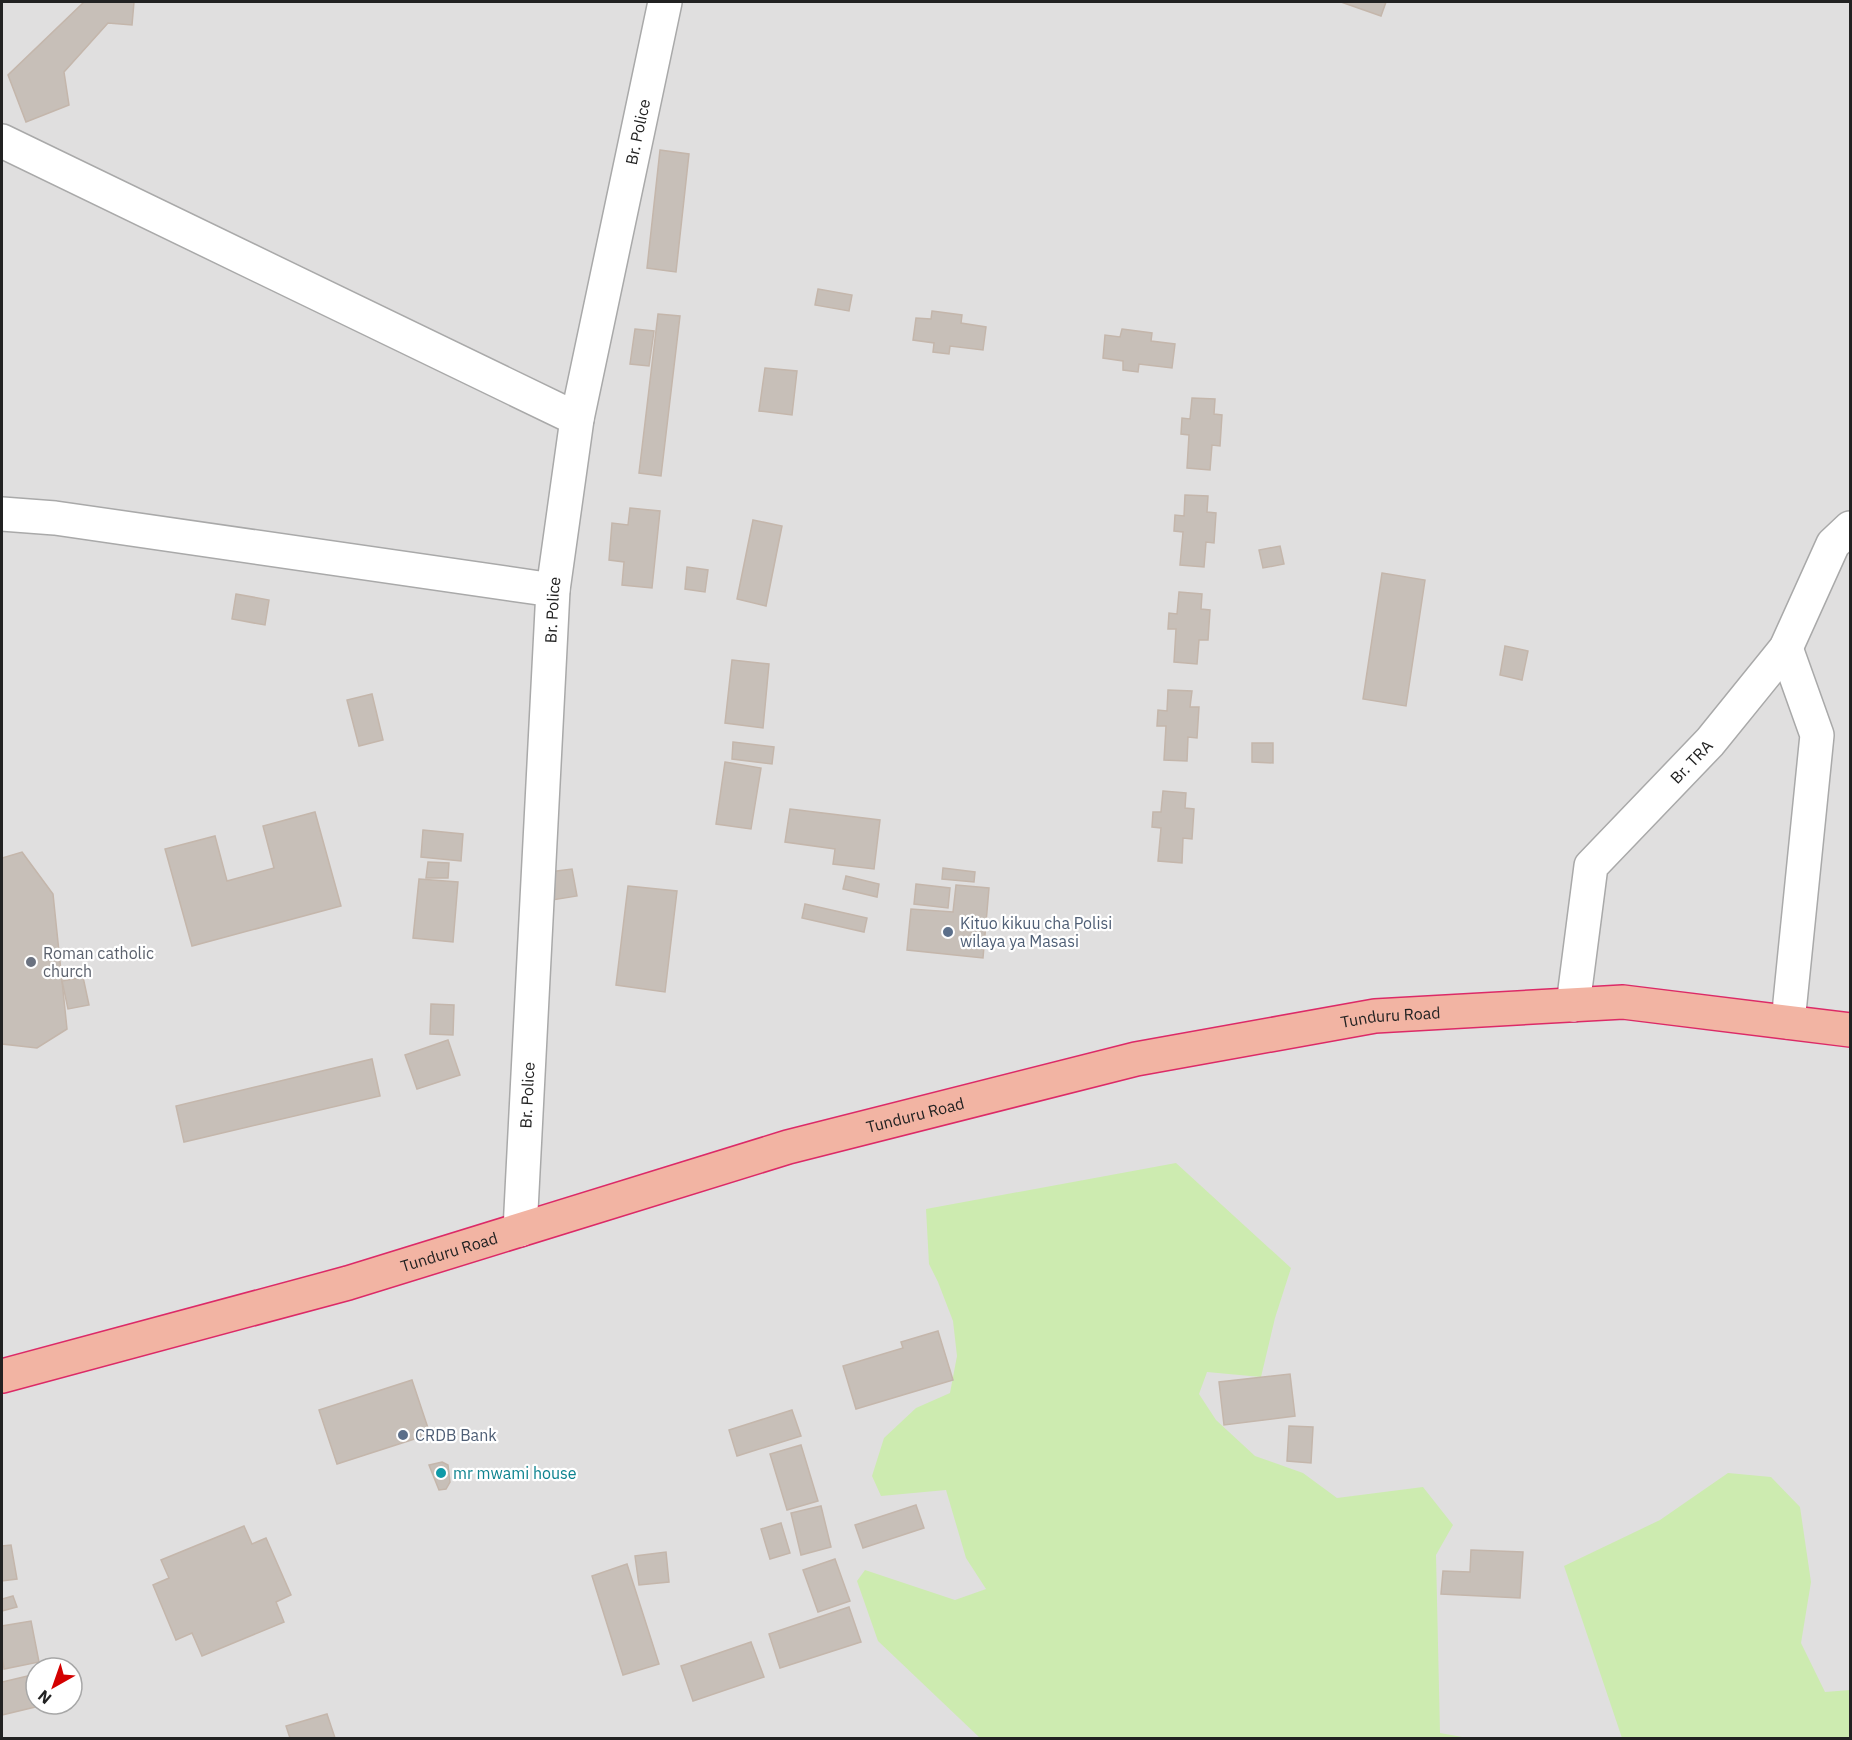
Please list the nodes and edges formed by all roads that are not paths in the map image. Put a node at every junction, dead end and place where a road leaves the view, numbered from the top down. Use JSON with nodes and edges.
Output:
{"nodes":[{"id":1,"x":665,"y":2,"type":"edge"},
{"id":2,"x":2,"y":141,"type":"edge"},
{"id":3,"x":577,"y":419,"type":"junction"},
{"id":4,"x":2,"y":514,"type":"edge"},
{"id":5,"x":1851,"y":528,"type":"edge"},
{"id":6,"x":553,"y":590,"type":"junction"},
{"id":7,"x":1786,"y":648,"type":"junction"},
{"id":8,"x":1573,"y":1005,"type":"junction"},
{"id":9,"x":1788,"y":1022,"type":"junction"},
{"id":10,"x":1851,"y":1030,"type":"edge"},
{"id":11,"x":520,"y":1230,"type":"junction"},
{"id":12,"x":2,"y":1376,"type":"edge"}],
"edges":[{"from":1,"to":3,"type":"street","name":"Br. Police"},
{"from":2,"to":3,"type":"street"},
{"from":3,"to":6,"type":"street","name":"Br. Police"},
{"from":4,"to":6,"type":"street"},
{"from":5,"to":7,"type":"street","name":"Br. TRA"},
{"from":6,"to":11,"type":"street","name":"Br. Police"},
{"from":7,"to":8,"type":"street","name":"Br. TRA"},
{"from":7,"to":9,"type":"street"},
{"from":8,"to":9,"type":"highway","name":"Tunduru Road"},
{"from":8,"to":11,"type":"highway","name":"Tunduru Road"},
{"from":9,"to":10,"type":"highway","name":"Tunduru Road"},
{"from":11,"to":12,"type":"highway","name":"Tunduru Road"}]}
